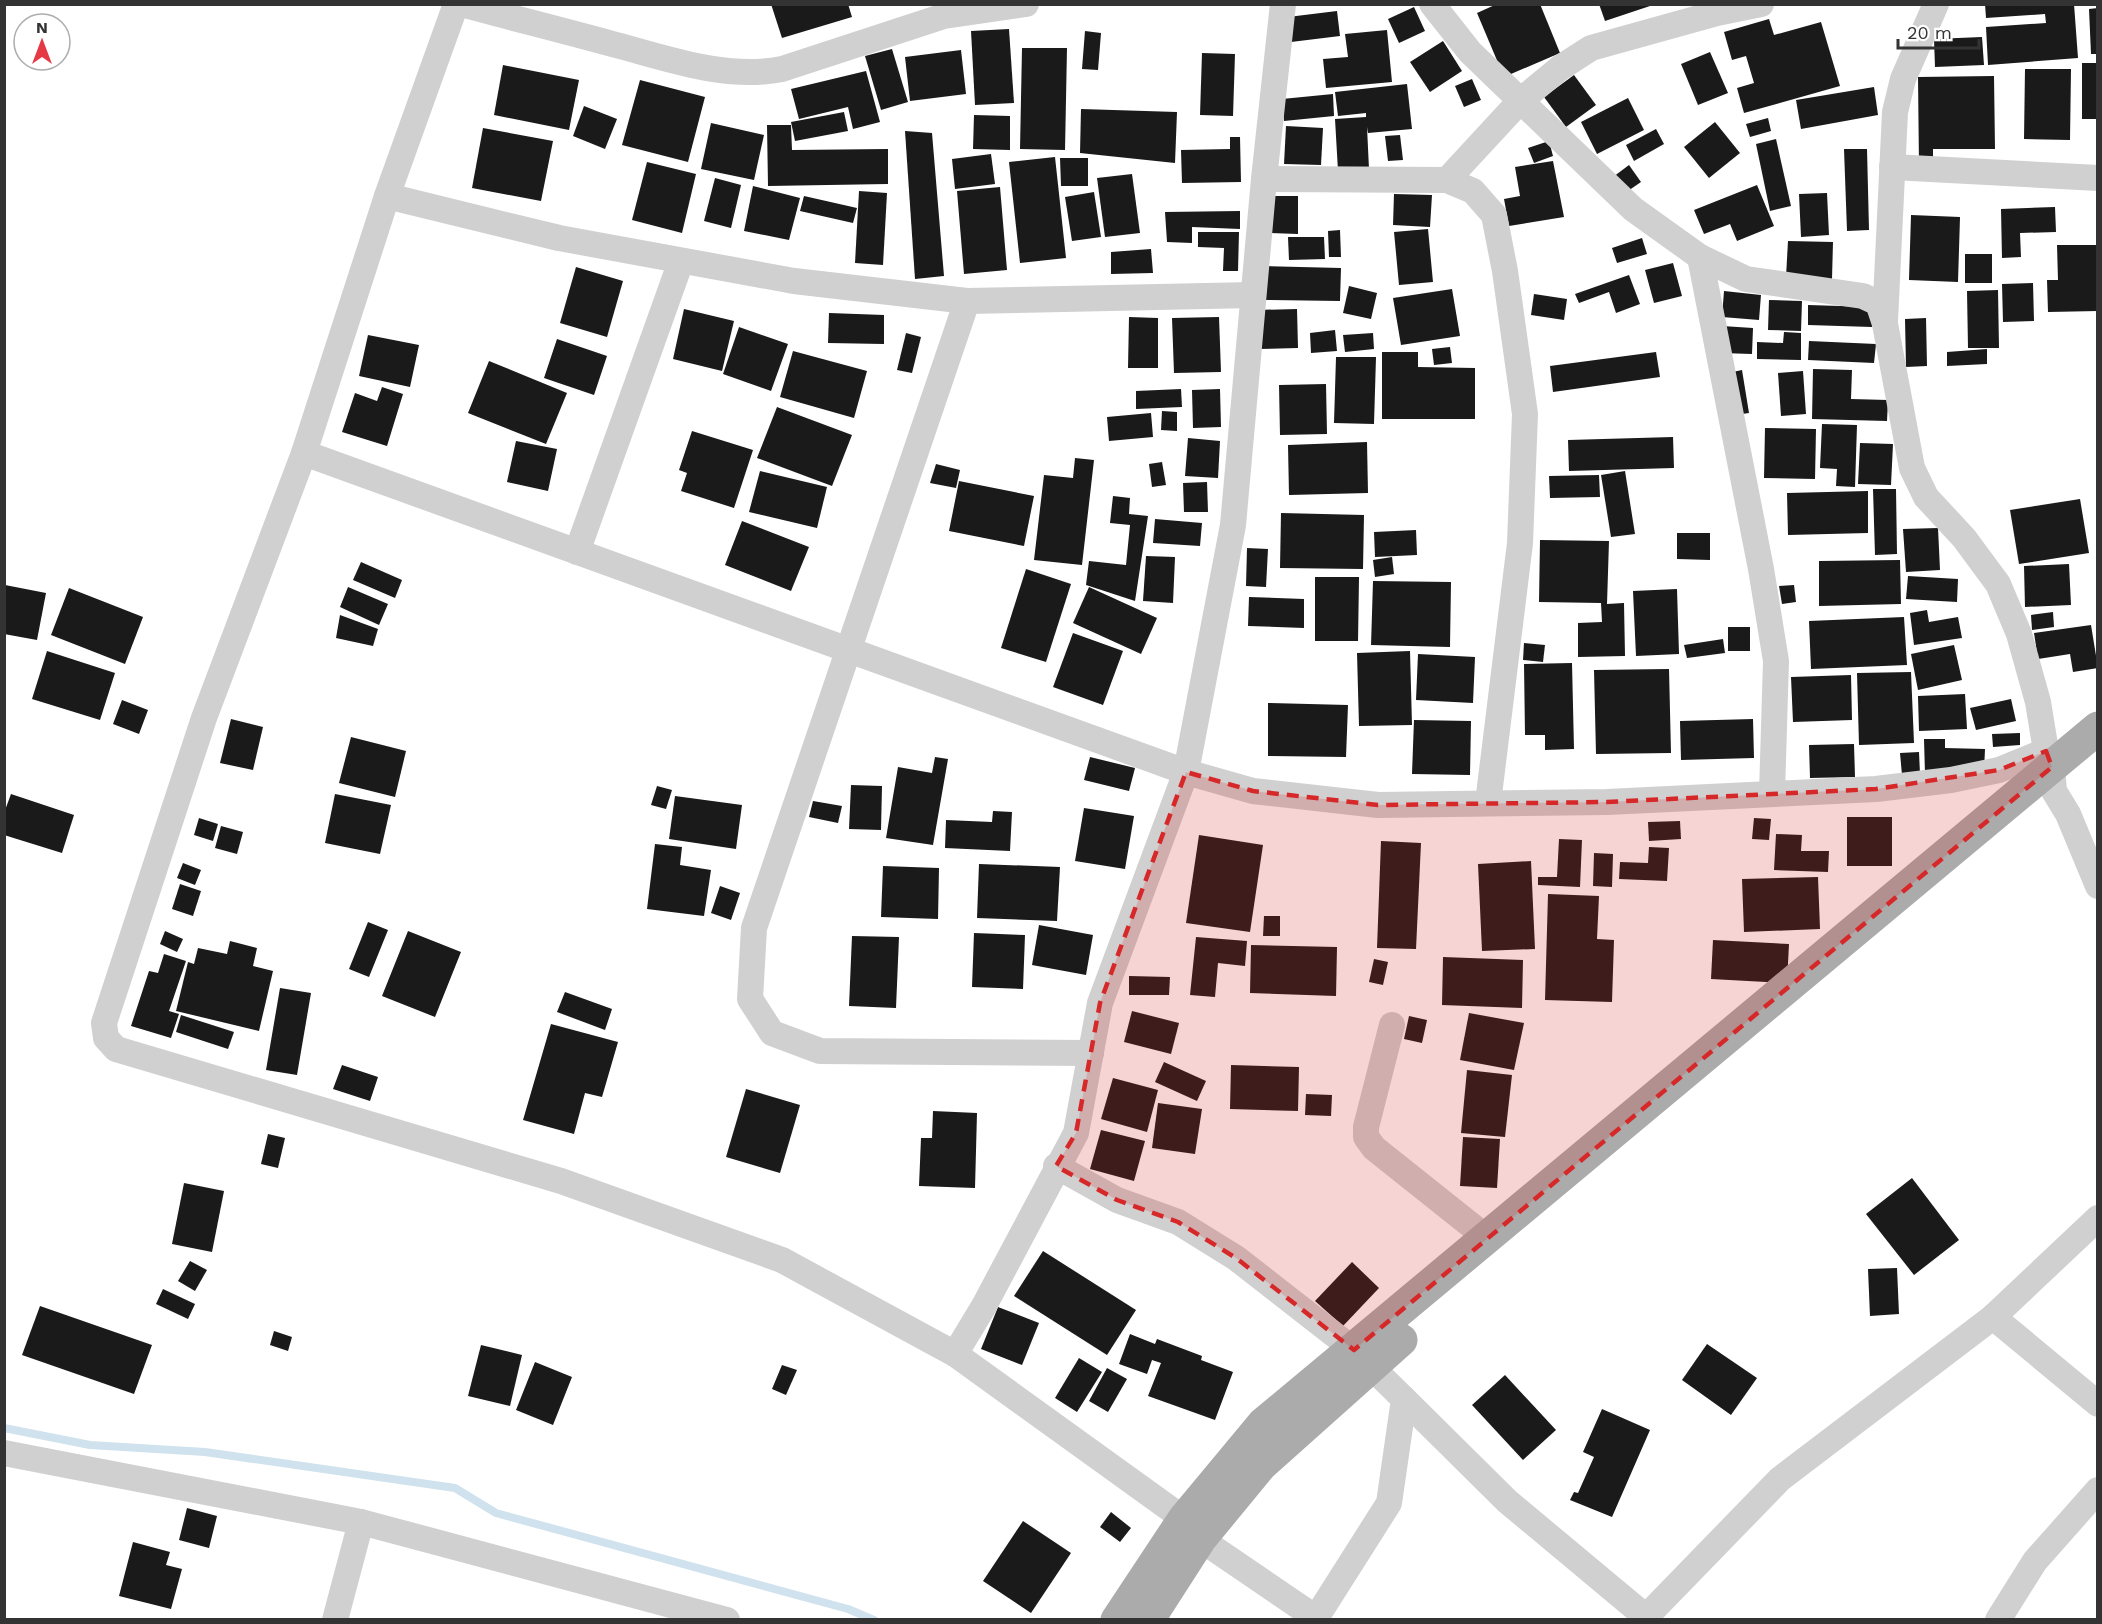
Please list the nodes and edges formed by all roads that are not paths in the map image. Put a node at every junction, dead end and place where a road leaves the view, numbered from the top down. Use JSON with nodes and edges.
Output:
{"nodes":[{"id":1,"x":456,"y":4,"type":"edge"},
{"id":2,"x":462,"y":4,"type":"edge"},
{"id":3,"x":1026,"y":4,"type":"edge"},
{"id":4,"x":1283,"y":4,"type":"edge"},
{"id":5,"x":1432,"y":4,"type":"edge"},
{"id":6,"x":1761,"y":4,"type":"edge"},
{"id":7,"x":1936,"y":4,"type":"edge"},
{"id":8,"x":1715,"y":9,"type":"edge"},
{"id":9,"x":1520,"y":101,"type":"junction"},
{"id":10,"x":1892,"y":167,"type":"junction"},
{"id":11,"x":2097,"y":178,"type":"edge"},
{"id":12,"x":1264,"y":179,"type":"junction"},
{"id":13,"x":1447,"y":180,"type":"junction"},
{"id":14,"x":387,"y":196,"type":"junction"},
{"id":15,"x":1700,"y":257,"type":"junction"},
{"id":16,"x":681,"y":261,"type":"junction"},
{"id":17,"x":1253,"y":295,"type":"junction"},
{"id":18,"x":967,"y":302,"type":"junction"},
{"id":19,"x":1885,"y":324,"type":"junction"},
{"id":20,"x":304,"y":453,"type":"junction"},
{"id":21,"x":577,"y":552,"type":"junction"},
{"id":22,"x":847,"y":649,"type":"junction"},
{"id":23,"x":2097,"y":728,"type":"edge"},
{"id":24,"x":2097,"y":754,"type":"edge"},
{"id":25,"x":2051,"y":769,"type":"junction"},
{"id":26,"x":1186,"y":772,"type":"junction"},
{"id":27,"x":1772,"y":793,"type":"junction"},
{"id":28,"x":1488,"y":803,"type":"junction"},
{"id":29,"x":2097,"y":886,"type":"edge"},
{"id":30,"x":1392,"y":1025,"type":"dead end"},
{"id":31,"x":1091,"y":1053,"type":"junction"},
{"id":32,"x":1056,"y":1166,"type":"junction"},
{"id":33,"x":2097,"y":1218,"type":"edge"},
{"id":34,"x":1487,"y":1238,"type":"junction"},
{"id":35,"x":1993,"y":1317,"type":"junction"},
{"id":36,"x":955,"y":1354,"type":"junction"},
{"id":37,"x":1362,"y":1358,"type":"junction"},
{"id":38,"x":1404,"y":1399,"type":"junction"},
{"id":39,"x":2097,"y":1404,"type":"edge"},
{"id":40,"x":4,"y":1453,"type":"edge"},
{"id":41,"x":2097,"y":1490,"type":"edge"},
{"id":42,"x":361,"y":1522,"type":"junction"},
{"id":43,"x":1192,"y":1529,"type":"junction"},
{"id":44,"x":1644,"y":1618,"type":"edge"},
{"id":45,"x":1317,"y":1619,"type":"edge"},
{"id":46,"x":335,"y":1620,"type":"edge"},
{"id":47,"x":727,"y":1620,"type":"edge"},
{"id":48,"x":1117,"y":1620,"type":"edge"},
{"id":49,"x":1148,"y":1620,"type":"edge"},
{"id":50,"x":1998,"y":1620,"type":"edge"}],
"edges":[{"from":1,"to":14,"type":"street"},
{"from":2,"to":3,"type":"street"},
{"from":4,"to":12,"type":"street"},
{"from":5,"to":9,"type":"street"},
{"from":6,"to":8,"type":"street"},
{"from":7,"to":10,"type":"street"},
{"from":8,"to":9,"type":"street"},
{"from":9,"to":13,"type":"street"},
{"from":9,"to":15,"type":"street"},
{"from":10,"to":11,"type":"street"},
{"from":10,"to":19,"type":"street"},
{"from":12,"to":13,"type":"street"},
{"from":12,"to":17,"type":"street"},
{"from":13,"to":28,"type":"street"},
{"from":14,"to":16,"type":"street"},
{"from":14,"to":20,"type":"street"},
{"from":15,"to":19,"type":"street"},
{"from":15,"to":27,"type":"street"},
{"from":16,"to":18,"type":"street"},
{"from":16,"to":21,"type":"street"},
{"from":17,"to":18,"type":"street"},
{"from":17,"to":26,"type":"street"},
{"from":18,"to":22,"type":"street"},
{"from":19,"to":25,"type":"street"},
{"from":20,"to":21,"type":"street"},
{"from":20,"to":36,"type":"street"},
{"from":21,"to":22,"type":"street"},
{"from":22,"to":26,"type":"street"},
{"from":22,"to":31,"type":"street"},
{"from":23,"to":25,"type":"main road"},
{"from":24,"to":25,"type":"main road"},
{"from":25,"to":27,"type":"street"},
{"from":25,"to":29,"type":"street"},
{"from":25,"to":34,"type":"main road"},
{"from":25,"to":37,"type":"main road"},
{"from":26,"to":28,"type":"street"},
{"from":26,"to":31,"type":"street"},
{"from":27,"to":28,"type":"street"},
{"from":30,"to":34,"type":"street"},
{"from":31,"to":32,"type":"street"},
{"from":32,"to":36,"type":"street"},
{"from":32,"to":37,"type":"street"},
{"from":33,"to":35,"type":"street"},
{"from":34,"to":37,"type":"main road"},
{"from":35,"to":39,"type":"street"},
{"from":35,"to":44,"type":"street"},
{"from":36,"to":43,"type":"street"},
{"from":37,"to":38,"type":"street"},
{"from":37,"to":43,"type":"main road"},
{"from":38,"to":44,"type":"street"},
{"from":38,"to":45,"type":"street"},
{"from":40,"to":42,"type":"street"},
{"from":41,"to":50,"type":"street"},
{"from":42,"to":46,"type":"street"},
{"from":42,"to":47,"type":"street"},
{"from":43,"to":45,"type":"street"},
{"from":43,"to":48,"type":"main road"},
{"from":43,"to":49,"type":"main road"}]}
